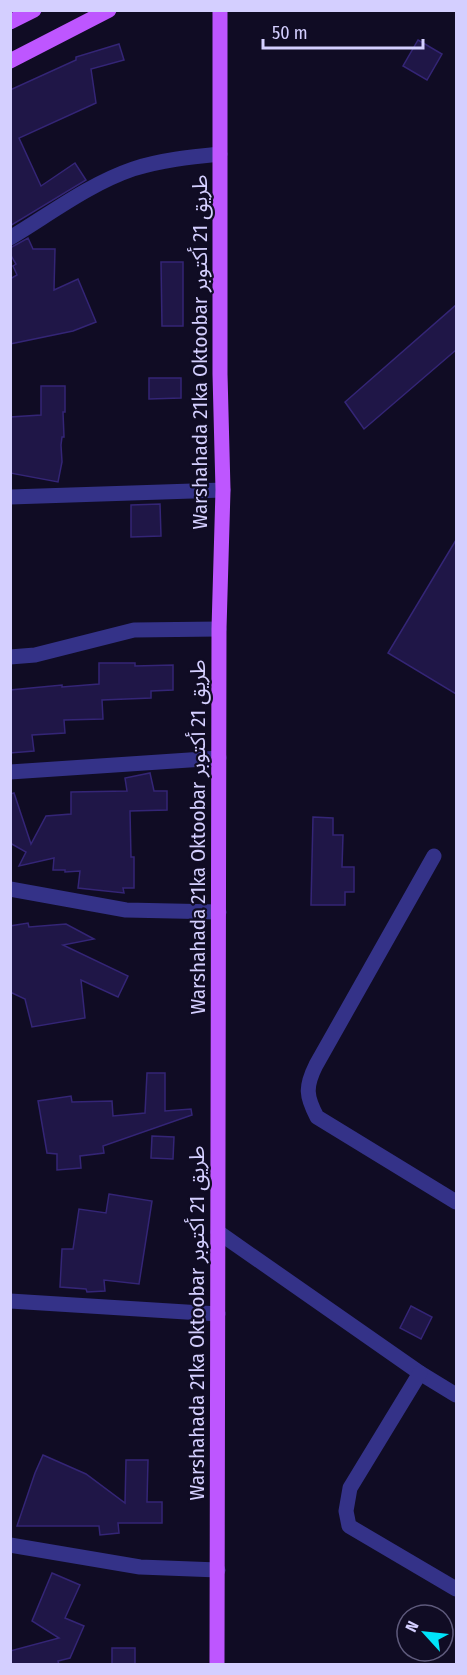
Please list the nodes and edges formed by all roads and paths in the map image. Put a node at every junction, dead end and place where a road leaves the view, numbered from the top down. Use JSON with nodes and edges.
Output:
{"nodes":[{"id":1,"x":34,"y":10,"type":"edge"},
{"id":2,"x":110,"y":10,"type":"edge"},
{"id":3,"x":220,"y":10,"type":"edge"},
{"id":4,"x":10,"y":22,"type":"edge"},
{"id":5,"x":10,"y":61,"type":"edge"},
{"id":6,"x":220,"y":154,"type":"junction"},
{"id":7,"x":10,"y":238,"type":"edge"},
{"id":8,"x":224,"y":490,"type":"junction"},
{"id":9,"x":10,"y":497,"type":"edge"},
{"id":10,"x":219,"y":629,"type":"junction"},
{"id":11,"x":10,"y":657,"type":"edge"},
{"id":12,"x":219,"y":758,"type":"junction"},
{"id":13,"x":10,"y":772,"type":"edge"},
{"id":14,"x":434,"y":856,"type":"dead end"},
{"id":15,"x":10,"y":889,"type":"edge"},
{"id":16,"x":219,"y":912,"type":"junction"},
{"id":17,"x":456,"y":1202,"type":"edge"},
{"id":18,"x":218,"y":1232,"type":"junction"},
{"id":19,"x":10,"y":1301,"type":"edge"},
{"id":20,"x":218,"y":1314,"type":"junction"},
{"id":21,"x":420,"y":1373,"type":"junction"},
{"id":22,"x":456,"y":1395,"type":"edge"},
{"id":23,"x":10,"y":1545,"type":"edge"},
{"id":24,"x":218,"y":1570,"type":"junction"},
{"id":25,"x":456,"y":1589,"type":"edge"},
{"id":26,"x":218,"y":1665,"type":"edge"}],
"edges":[{"from":1,"to":4,"type":"main road"},
{"from":2,"to":5,"type":"main road"},
{"from":3,"to":6,"type":"main road","name":"Warshahada 21ka Oktoobar طريق 21 أكتوبر"},
{"from":6,"to":7,"type":"street"},
{"from":6,"to":8,"type":"main road","name":"Warshahada 21ka Oktoobar طريق 21 أكتوبر"},
{"from":8,"to":9,"type":"street"},
{"from":8,"to":10,"type":"main road","name":"Warshahada 21ka Oktoobar طريق 21 أكتوبر"},
{"from":10,"to":11,"type":"street"},
{"from":10,"to":12,"type":"main road","name":"Warshahada 21ka Oktoobar طريق 21 أكتوبر"},
{"from":12,"to":13,"type":"street"},
{"from":12,"to":16,"type":"main road","name":"Warshahada 21ka Oktoobar طريق 21 أكتوبر"},
{"from":14,"to":17,"type":"street"},
{"from":15,"to":16,"type":"street"},
{"from":16,"to":18,"type":"main road","name":"Warshahada 21ka Oktoobar طريق 21 أكتوبر"},
{"from":18,"to":20,"type":"main road","name":"Warshahada 21ka Oktoobar طريق 21 أكتوبر"},
{"from":18,"to":21,"type":"street"},
{"from":19,"to":20,"type":"street"},
{"from":20,"to":24,"type":"main road","name":"Warshahada 21ka Oktoobar طريق 21 أكتوبر"},
{"from":21,"to":22,"type":"street"},
{"from":21,"to":25,"type":"street"},
{"from":23,"to":24,"type":"street"},
{"from":24,"to":26,"type":"main road","name":"Warshahada 21ka Oktoobar طريق 21 أكتوبر"}]}
